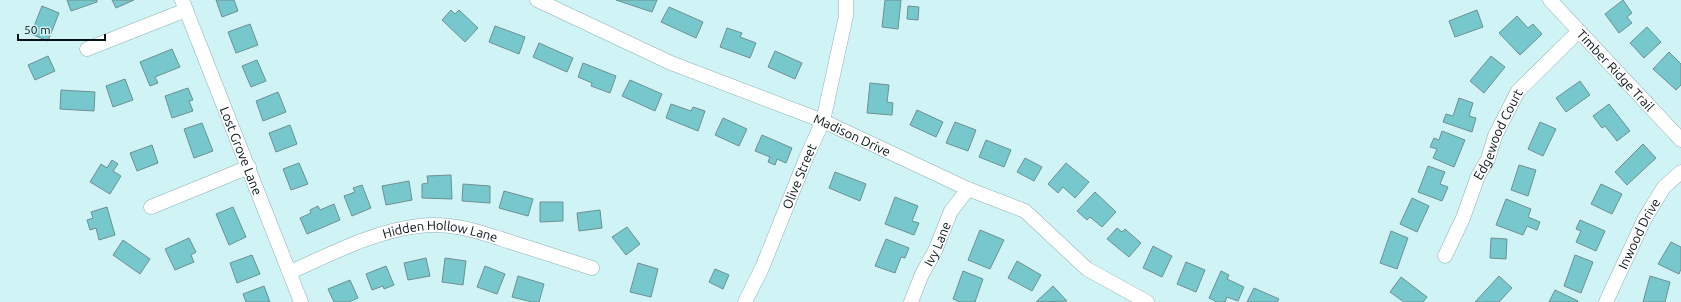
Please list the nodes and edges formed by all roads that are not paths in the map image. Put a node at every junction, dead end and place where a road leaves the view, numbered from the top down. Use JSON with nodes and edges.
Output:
{"nodes":[{"id":1,"x":537,"y":0,"type":"edge"},
{"id":2,"x":846,"y":0,"type":"edge"},
{"id":3,"x":1550,"y":0,"type":"edge"},
{"id":4,"x":184,"y":5,"type":"edge"},
{"id":5,"x":1579,"y":31,"type":"junction"},
{"id":6,"x":87,"y":49,"type":"dead end"},
{"id":7,"x":823,"y":121,"type":"junction"},
{"id":8,"x":1681,"y":140,"type":"edge"},
{"id":9,"x":249,"y":167,"type":"junction"},
{"id":10,"x":1681,"y":172,"type":"edge"},
{"id":11,"x":968,"y":189,"type":"junction"},
{"id":12,"x":151,"y":207,"type":"dead end"},
{"id":13,"x":1445,"y":256,"type":"dead end"},
{"id":14,"x":592,"y":268,"type":"dead end"},
{"id":15,"x":290,"y":272,"type":"junction"},
{"id":16,"x":302,"y":302,"type":"edge"},
{"id":17,"x":746,"y":302,"type":"edge"},
{"id":18,"x":911,"y":302,"type":"edge"},
{"id":19,"x":1147,"y":302,"type":"edge"},
{"id":20,"x":1606,"y":302,"type":"edge"}],
"edges":[{"from":1,"to":7,"type":"street","name":"Madison Drive"},
{"from":2,"to":7,"type":"street","name":"Olive Street"},
{"from":3,"to":5,"type":"street","name":"Timber Ridge Trail"},
{"from":4,"to":6,"type":"street"},
{"from":4,"to":9,"type":"street","name":"Lost Grove Lane"},
{"from":5,"to":8,"type":"street","name":"Timber Ridge Trail"},
{"from":5,"to":13,"type":"street","name":"Edgewood Court"},
{"from":7,"to":11,"type":"street","name":"Madison Drive"},
{"from":7,"to":17,"type":"street","name":"Olive Street"},
{"from":9,"to":12,"type":"street"},
{"from":9,"to":15,"type":"street","name":"Lost Grove Lane"},
{"from":10,"to":20,"type":"street","name":"Inwood Drive"},
{"from":11,"to":18,"type":"street","name":"Ivy Lane"},
{"from":11,"to":19,"type":"street","name":"Madison Drive"},
{"from":14,"to":15,"type":"street","name":"Hidden Hollow Lane"},
{"from":15,"to":16,"type":"street","name":"Lost Grove Lane"}]}
